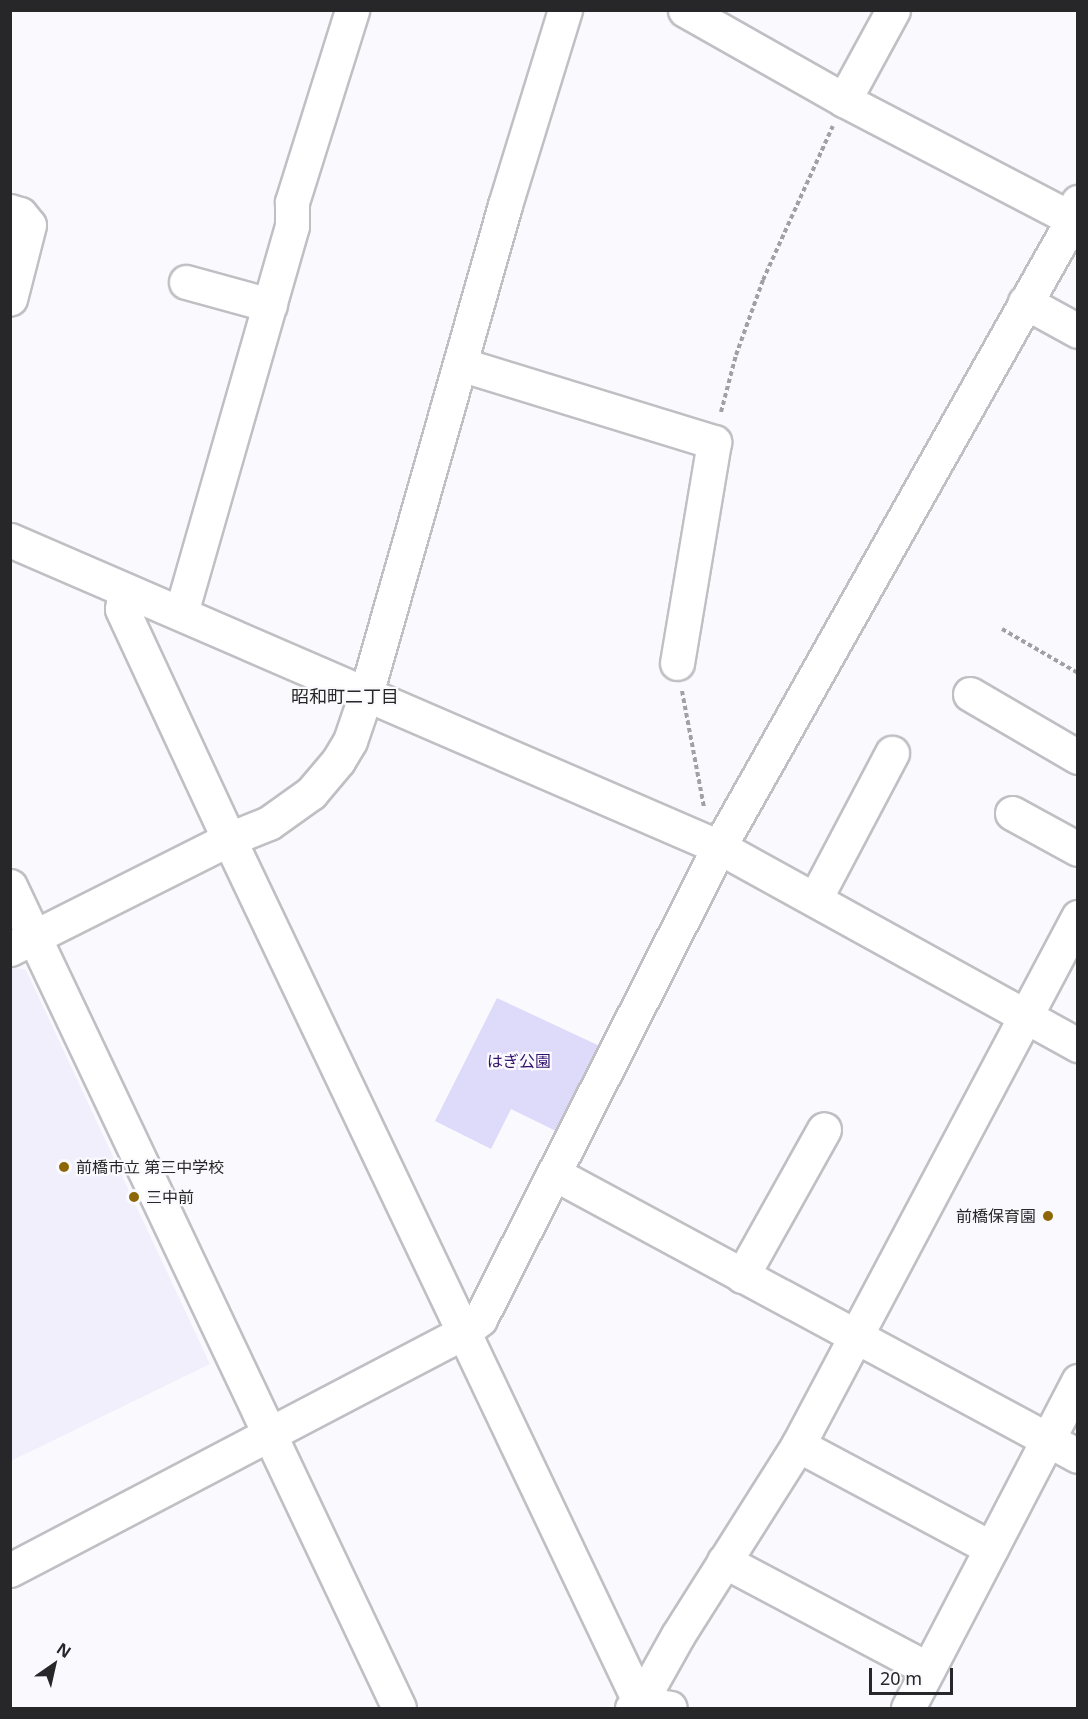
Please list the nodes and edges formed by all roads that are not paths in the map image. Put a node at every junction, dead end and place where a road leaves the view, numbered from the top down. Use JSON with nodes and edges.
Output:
{"nodes":[{"id":1,"x":352,"y":10,"type":"edge"},
{"id":2,"x":565,"y":10,"type":"edge"},
{"id":3,"x":685,"y":10,"type":"edge"},
{"id":4,"x":893,"y":10,"type":"edge"},
{"id":5,"x":844,"y":100,"type":"junction"},
{"id":6,"x":10,"y":211,"type":"edge"},
{"id":7,"x":1075,"y":214,"type":"edge"},
{"id":8,"x":186,"y":282,"type":"dead end"},
{"id":9,"x":10,"y":299,"type":"edge"},
{"id":10,"x":1025,"y":302,"type":"junction"},
{"id":11,"x":270,"y":305,"type":"junction"},
{"id":12,"x":1077,"y":331,"type":"edge"},
{"id":13,"x":460,"y":364,"type":"junction"},
{"id":14,"x":10,"y":540,"type":"edge"},
{"id":15,"x":125,"y":590,"type":"junction"},
{"id":16,"x":181,"y":613,"type":"junction"},
{"id":17,"x":677,"y":663,"type":"road end"},
{"id":18,"x":366,"y":694,"type":"junction"},
{"id":19,"x":970,"y":694,"type":"dead end"},
{"id":20,"x":892,"y":753,"type":"dead end"},
{"id":21,"x":1077,"y":757,"type":"edge"},
{"id":22,"x":1012,"y":813,"type":"dead end"},
{"id":23,"x":229,"y":839,"type":"junction"},
{"id":24,"x":719,"y":847,"type":"junction"},
{"id":25,"x":1077,"y":849,"type":"edge"},
{"id":26,"x":10,"y":886,"type":"edge"},
{"id":27,"x":816,"y":897,"type":"junction"},
{"id":28,"x":1077,"y":917,"type":"edge"},
{"id":29,"x":23,"y":943,"type":"edge"},
{"id":30,"x":1023,"y":1014,"type":"junction"},
{"id":31,"x":1077,"y":1045,"type":"edge"},
{"id":32,"x":824,"y":1129,"type":"dead end"},
{"id":33,"x":555,"y":1174,"type":"junction"},
{"id":34,"x":742,"y":1276,"type":"junction"},
{"id":35,"x":464,"y":1332,"type":"junction"},
{"id":36,"x":855,"y":1338,"type":"junction"},
{"id":37,"x":1077,"y":1381,"type":"edge"},
{"id":38,"x":268,"y":1432,"type":"junction"},
{"id":39,"x":1047,"y":1439,"type":"junction"},
{"id":40,"x":798,"y":1445,"type":"junction"},
{"id":41,"x":1077,"y":1456,"type":"edge"},
{"id":42,"x":991,"y":1548,"type":"junction"},
{"id":43,"x":724,"y":1561,"type":"junction"},
{"id":44,"x":10,"y":1570,"type":"edge"},
{"id":45,"x":928,"y":1669,"type":"junction"},
{"id":46,"x":646,"y":1707,"type":"edge"},
{"id":47,"x":399,"y":1708,"type":"edge"},
{"id":48,"x":908,"y":1708,"type":"edge"}],
"edges":[{"from":1,"to":11,"type":"street"},
{"from":2,"to":13,"type":"street"},
{"from":3,"to":5,"type":"street"},
{"from":4,"to":5,"type":"street"},
{"from":5,"to":7,"type":"street"},
{"from":6,"to":9,"type":"street"},
{"from":7,"to":10,"type":"street"},
{"from":8,"to":11,"type":"street"},
{"from":10,"to":12,"type":"street"},
{"from":10,"to":24,"type":"street"},
{"from":11,"to":16,"type":"street"},
{"from":13,"to":17,"type":"street"},
{"from":13,"to":18,"type":"street"},
{"from":14,"to":15,"type":"street"},
{"from":15,"to":16,"type":"street"},
{"from":15,"to":23,"type":"street"},
{"from":16,"to":18,"type":"street"},
{"from":18,"to":23,"type":"street"},
{"from":18,"to":24,"type":"street"},
{"from":19,"to":21,"type":"street"},
{"from":20,"to":27,"type":"street"},
{"from":22,"to":25,"type":"street"},
{"from":23,"to":29,"type":"street"},
{"from":23,"to":35,"type":"street"},
{"from":24,"to":27,"type":"street"},
{"from":24,"to":33,"type":"street"},
{"from":26,"to":29,"type":"street"},
{"from":27,"to":30,"type":"street"},
{"from":28,"to":30,"type":"street"},
{"from":29,"to":38,"type":"street"},
{"from":30,"to":31,"type":"street"},
{"from":30,"to":36,"type":"street"},
{"from":32,"to":34,"type":"street"},
{"from":33,"to":34,"type":"street"},
{"from":33,"to":35,"type":"street"},
{"from":34,"to":36,"type":"street"},
{"from":35,"to":38,"type":"street"},
{"from":35,"to":46,"type":"street"},
{"from":36,"to":39,"type":"street"},
{"from":36,"to":40,"type":"street"},
{"from":37,"to":39,"type":"street"},
{"from":38,"to":44,"type":"street"},
{"from":38,"to":47,"type":"street"},
{"from":39,"to":41,"type":"street"},
{"from":39,"to":42,"type":"street"},
{"from":40,"to":42,"type":"street"},
{"from":40,"to":43,"type":"street"},
{"from":42,"to":45,"type":"street"},
{"from":43,"to":45,"type":"street"},
{"from":43,"to":46,"type":"street"},
{"from":45,"to":48,"type":"street"}]}
